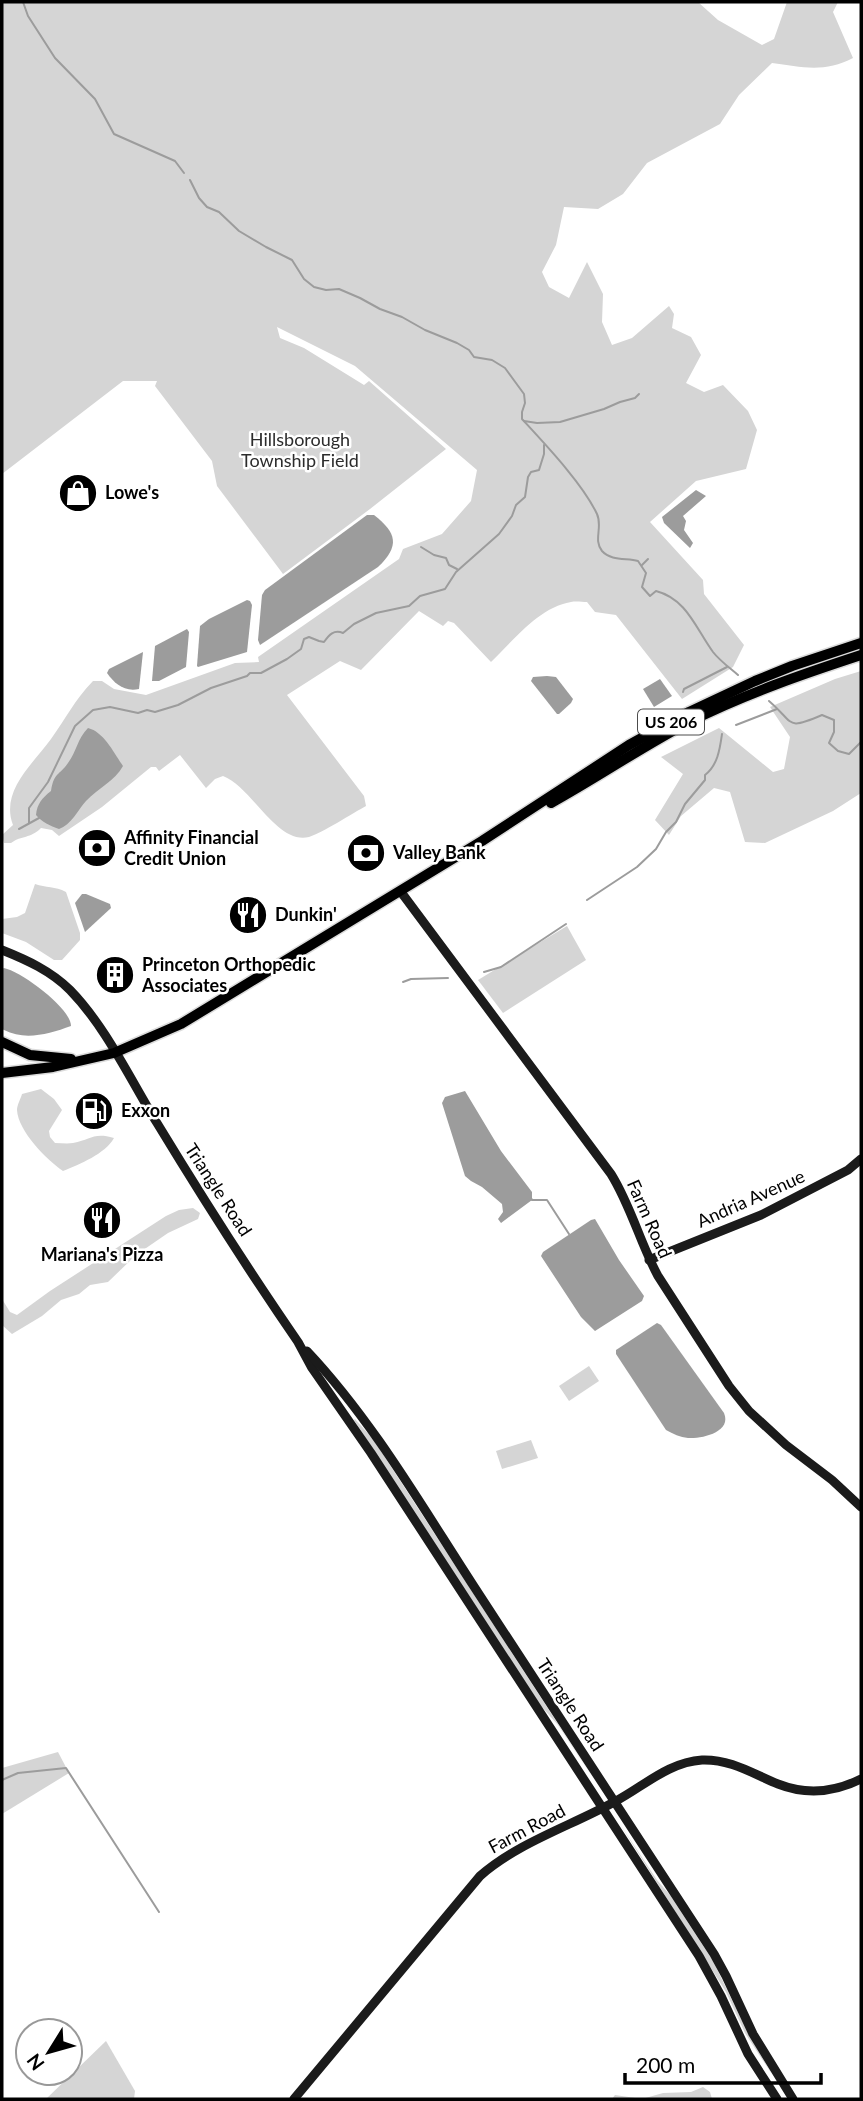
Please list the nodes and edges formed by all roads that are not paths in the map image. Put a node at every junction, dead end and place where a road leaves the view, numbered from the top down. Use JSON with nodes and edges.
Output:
{"nodes":[{"id":1,"x":861,"y":643,"type":"edge"},
{"id":2,"x":859,"y":656,"type":"edge"},
{"id":3,"x":496,"y":832,"type":"junction"},
{"id":4,"x":401,"y":892,"type":"junction"},
{"id":5,"x":2,"y":950,"type":"edge"},
{"id":6,"x":2,"y":1042,"type":"edge"},
{"id":7,"x":114,"y":1053,"type":"junction"},
{"id":8,"x":84,"y":1061,"type":"junction"},
{"id":9,"x":2,"y":1073,"type":"edge"},
{"id":10,"x":861,"y":1159,"type":"edge"},
{"id":11,"x":649,"y":1260,"type":"junction"},
{"id":12,"x":298,"y":1342,"type":"junction"},
{"id":13,"x":861,"y":1507,"type":"edge"},
{"id":14,"x":861,"y":1779,"type":"edge"},
{"id":15,"x":615,"y":1802,"type":"junction"},
{"id":16,"x":603,"y":1808,"type":"junction"},
{"id":17,"x":294,"y":2099,"type":"edge"},
{"id":18,"x":777,"y":2099,"type":"edge"},
{"id":19,"x":793,"y":2099,"type":"edge"}],
"edges":[{"from":1,"to":3,"type":"highway","number":"US 206"},
{"from":2,"to":3,"type":"highway","number":"US 206"},
{"from":3,"to":4,"type":"highway","number":"US 206"},
{"from":4,"to":7,"type":"highway","number":"US 206"},
{"from":4,"to":11,"type":"street","name":"Farm Road"},
{"from":5,"to":7,"type":"street","name":"Triangle Road"},
{"from":6,"to":8,"type":"highway"},
{"from":7,"to":8,"type":"highway","number":"US 206"},
{"from":7,"to":12,"type":"street","name":"Triangle Road"},
{"from":8,"to":9,"type":"highway","number":"US 206"},
{"from":10,"to":11,"type":"street","name":"Andria Avenue"},
{"from":11,"to":13,"type":"street","name":"Farm Road"},
{"from":12,"to":15,"type":"street","name":"Triangle Road"},
{"from":12,"to":16,"type":"street","name":"Triangle Road"},
{"from":14,"to":15,"type":"street","name":"Farm Road"},
{"from":15,"to":16,"type":"street","name":"Farm Road"},
{"from":15,"to":19,"type":"street","name":"Triangle Road"},
{"from":16,"to":17,"type":"street","name":"Farm Road"},
{"from":16,"to":18,"type":"street","name":"Triangle Road"}]}
